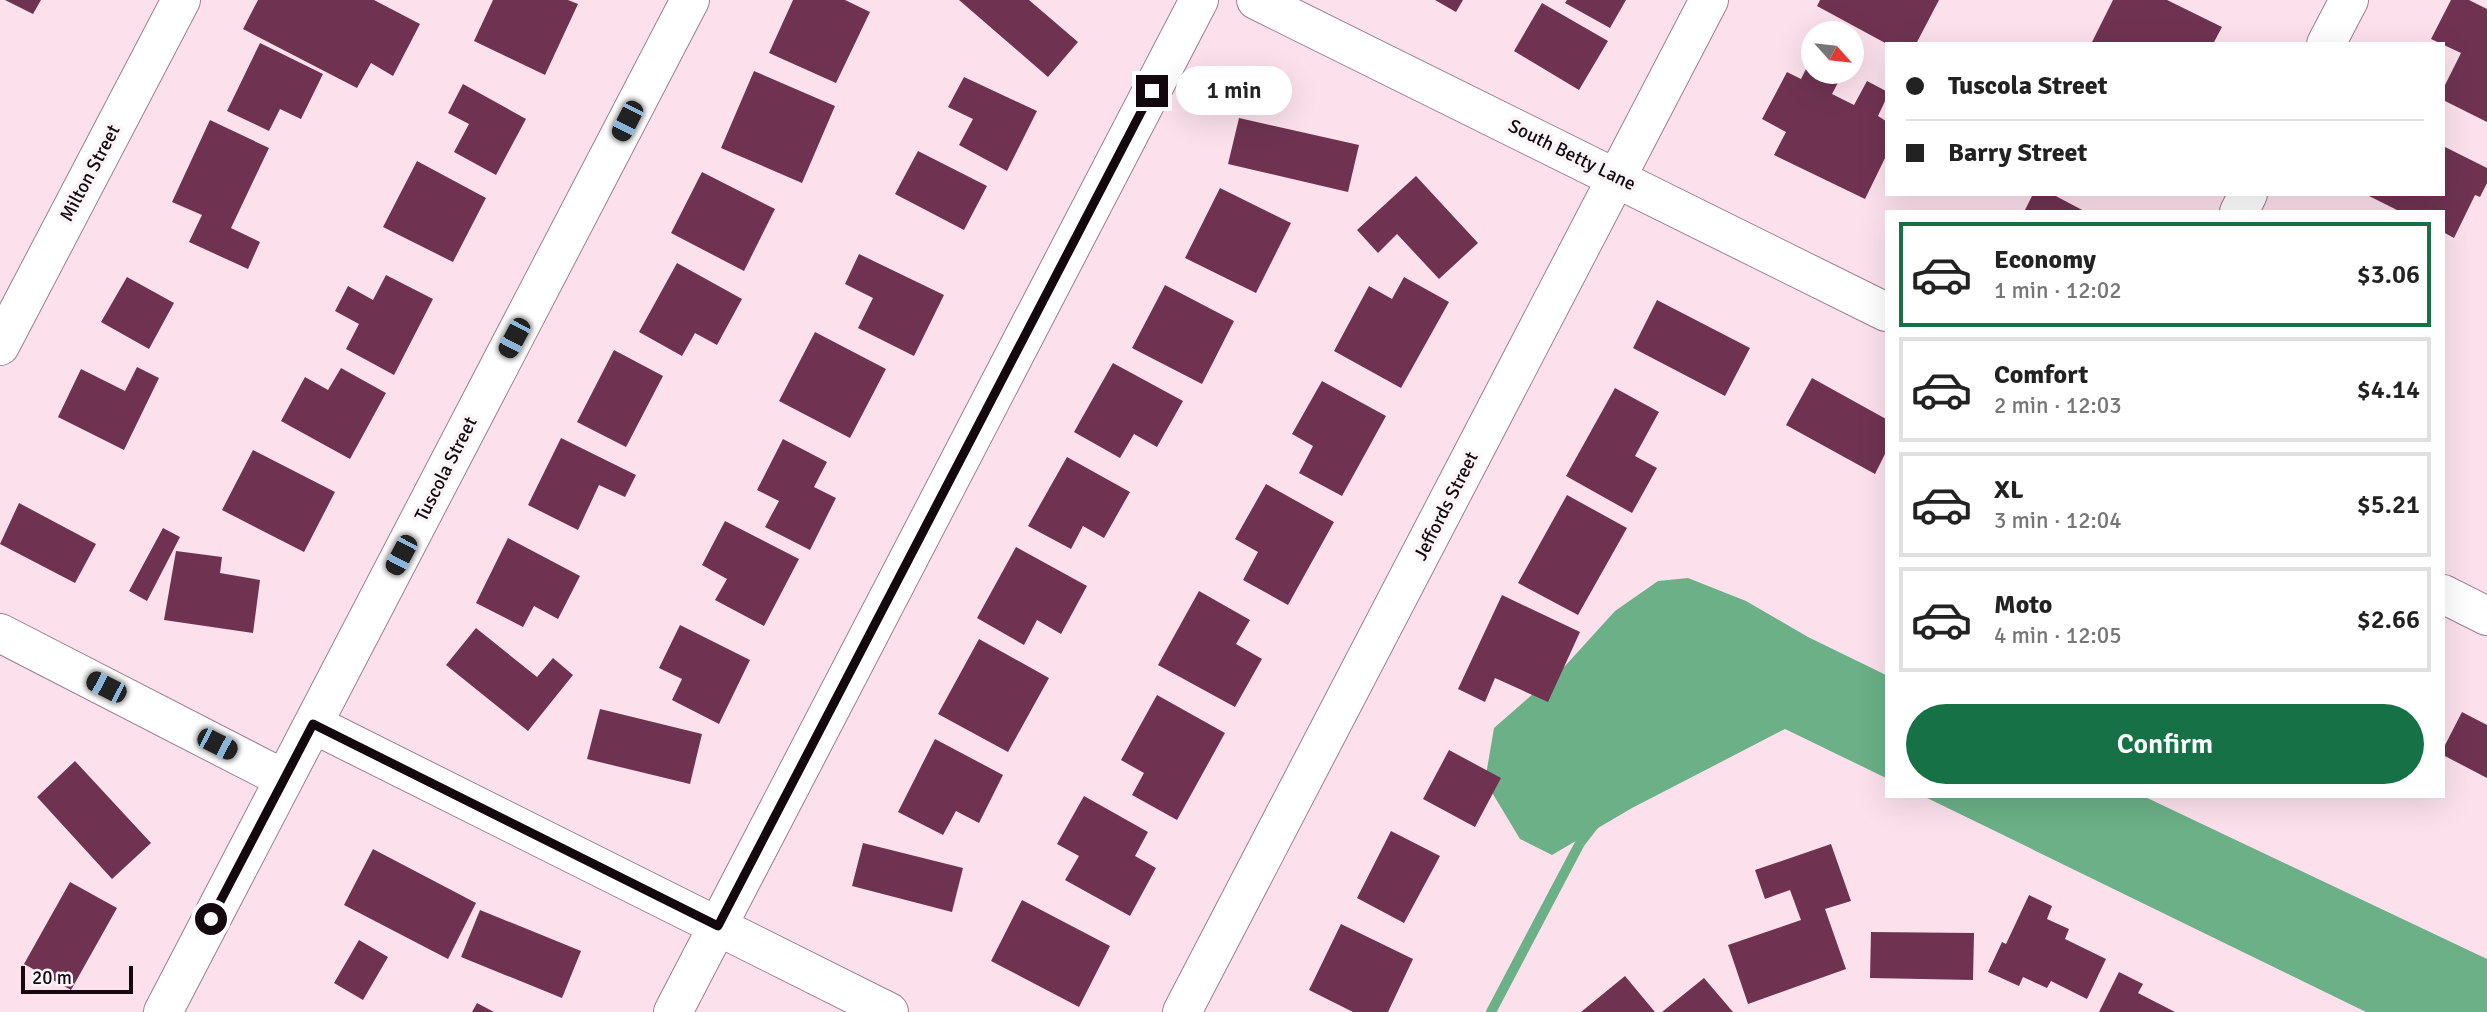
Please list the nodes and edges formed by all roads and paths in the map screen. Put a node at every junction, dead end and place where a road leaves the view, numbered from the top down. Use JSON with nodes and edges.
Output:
{"nodes":[{"id":1,"x":181,"y":0,"type":"edge"},
{"id":2,"x":690,"y":0,"type":"edge"},
{"id":3,"x":1199,"y":0,"type":"edge"},
{"id":4,"x":1256,"y":0,"type":"edge"},
{"id":5,"x":1709,"y":0,"type":"edge"},
{"id":6,"x":2348,"y":0,"type":"edge"},
{"id":7,"x":2327,"y":42,"type":"edge"},
{"id":8,"x":1617,"y":177,"type":"junction"},
{"id":9,"x":1885,"y":311,"type":"edge"},
{"id":10,"x":0,"y":346,"type":"edge"},
{"id":11,"x":2445,"y":595,"type":"edge"},
{"id":12,"x":2487,"y":616,"type":"edge"},
{"id":13,"x":0,"y":633,"type":"edge"},
{"id":14,"x":313,"y":724,"type":"junction"},
{"id":15,"x":284,"y":779,"type":"junction"},
{"id":16,"x":718,"y":926,"type":"junction"},
{"id":17,"x":163,"y":1012,"type":"edge"},
{"id":18,"x":673,"y":1012,"type":"edge"},
{"id":19,"x":889,"y":1012,"type":"edge"},
{"id":20,"x":1182,"y":1012,"type":"edge"}],
"edges":[{"from":1,"to":10,"type":"street","name":"Milton Street"},
{"from":2,"to":14,"type":"street","name":"Tuscola Street"},
{"from":3,"to":16,"type":"street"},
{"from":4,"to":8,"type":"street","name":"South Betty Lane"},
{"from":5,"to":8,"type":"street","name":"Jeffords Street"},
{"from":6,"to":7,"type":"street"},
{"from":8,"to":9,"type":"street","name":"South Betty Lane"},
{"from":8,"to":20,"type":"street","name":"Jeffords Street"},
{"from":11,"to":12,"type":"street"},
{"from":13,"to":15,"type":"street"},
{"from":14,"to":15,"type":"street","name":"Tuscola Street"},
{"from":14,"to":16,"type":"street"},
{"from":15,"to":17,"type":"street","name":"Tuscola Street"},
{"from":16,"to":18,"type":"street"},
{"from":16,"to":19,"type":"street"}]}
